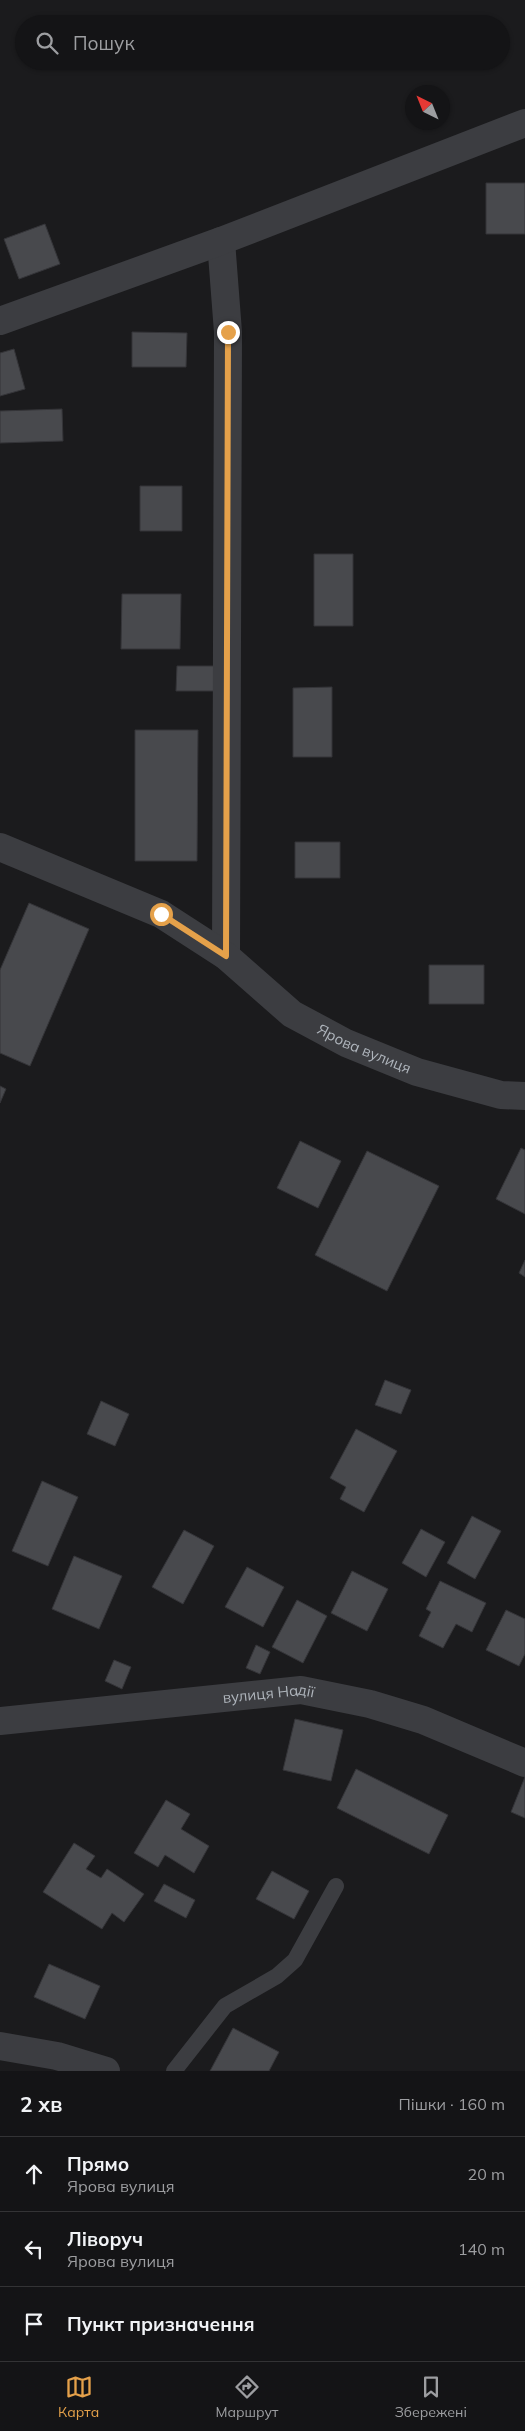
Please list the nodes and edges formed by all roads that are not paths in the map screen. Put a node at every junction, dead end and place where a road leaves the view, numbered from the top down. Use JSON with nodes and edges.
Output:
{"nodes":[{"id":1,"x":525,"y":123,"type":"edge"},
{"id":2,"x":221,"y":241,"type":"junction"},
{"id":3,"x":0,"y":321,"type":"edge"},
{"id":4,"x":0,"y":847,"type":"edge"},
{"id":5,"x":226,"y":956,"type":"junction"},
{"id":6,"x":525,"y":1096,"type":"edge"},
{"id":7,"x":0,"y":1721,"type":"edge"},
{"id":8,"x":525,"y":1763,"type":"edge"},
{"id":9,"x":336,"y":1886,"type":"dead end"},
{"id":10,"x":0,"y":2046,"type":"edge"},
{"id":11,"x":106,"y":2071,"type":"edge"},
{"id":12,"x":174,"y":2071,"type":"edge"}],
"edges":[{"from":1,"to":2,"type":"street"},
{"from":2,"to":3,"type":"street"},
{"from":2,"to":5,"type":"street"},
{"from":4,"to":5,"type":"street","name":"Ярова вулиця"},
{"from":5,"to":6,"type":"street","name":"Ярова вулиця"},
{"from":7,"to":8,"type":"street","name":"вулиця Надії"},
{"from":9,"to":12,"type":"lane"},
{"from":10,"to":11,"type":"street"}]}
